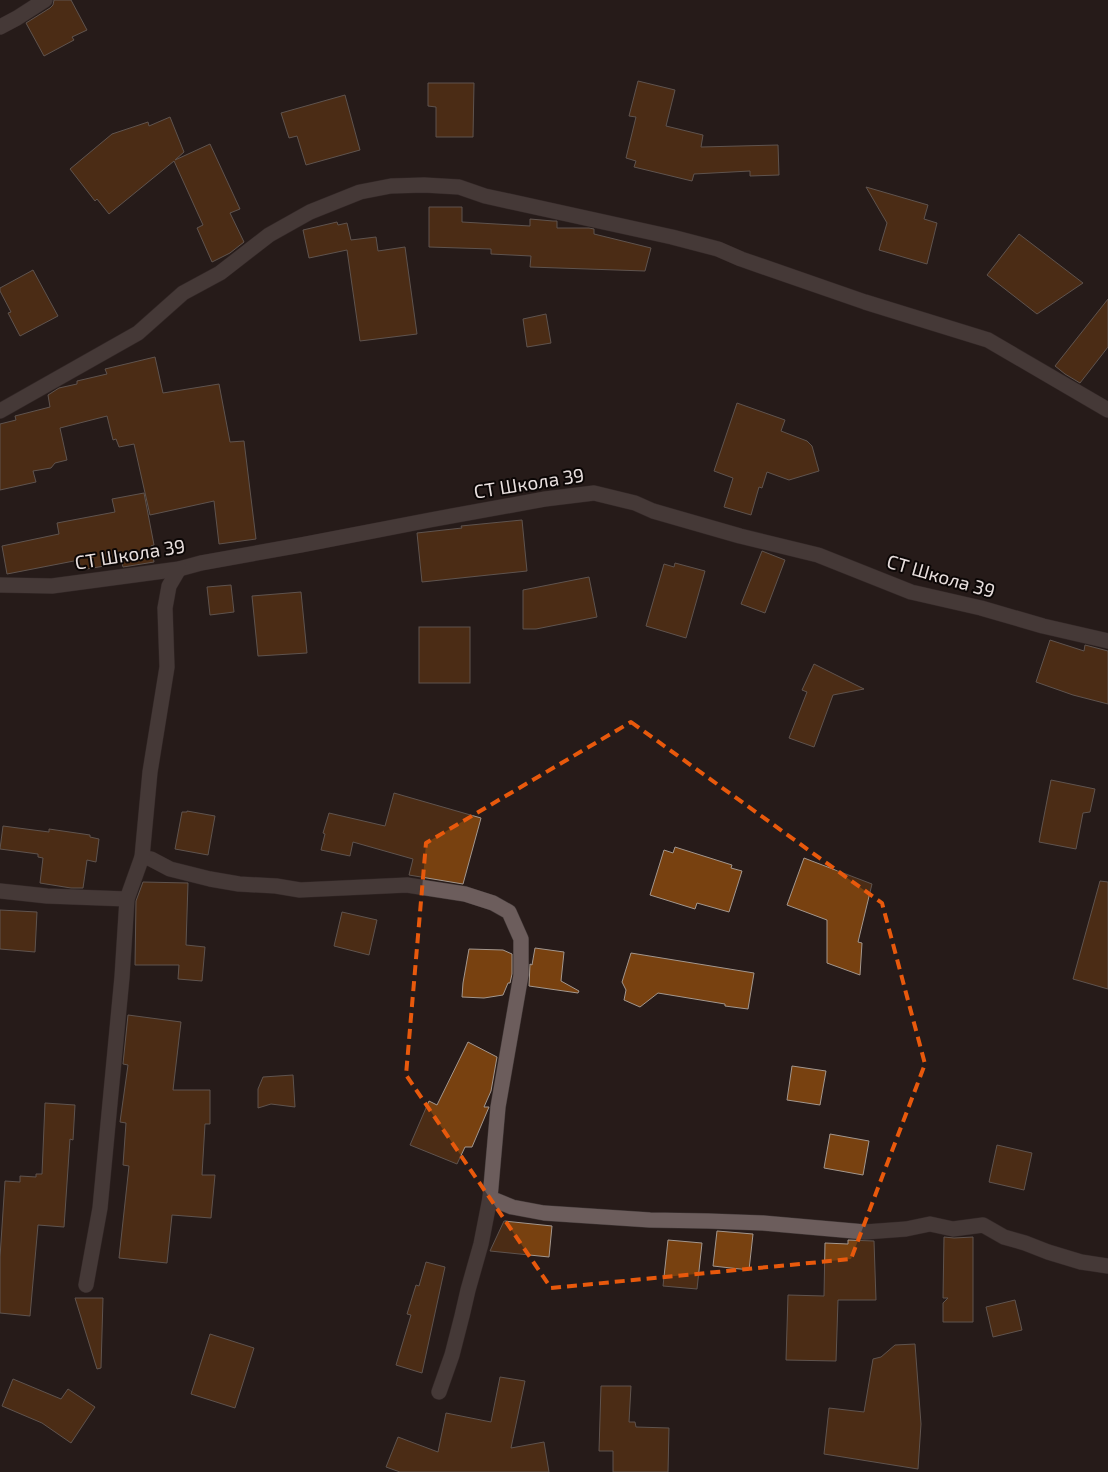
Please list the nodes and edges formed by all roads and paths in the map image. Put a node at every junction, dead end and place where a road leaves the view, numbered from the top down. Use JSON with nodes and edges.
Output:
{"nodes":[{"id":1,"x":45,"y":0,"type":"edge"},
{"id":2,"x":0,"y":26,"type":"edge"},
{"id":3,"x":1108,"y":410,"type":"edge"},
{"id":4,"x":0,"y":411,"type":"edge"},
{"id":5,"x":179,"y":569,"type":"junction"},
{"id":6,"x":0,"y":585,"type":"edge"},
{"id":7,"x":1108,"y":641,"type":"edge"},
{"id":8,"x":142,"y":857,"type":"junction"},
{"id":9,"x":0,"y":891,"type":"edge"},
{"id":10,"x":128,"y":899,"type":"junction"},
{"id":11,"x":490,"y":1198,"type":"junction"},
{"id":12,"x":1108,"y":1266,"type":"edge"},
{"id":13,"x":86,"y":1284,"type":"dead end"},
{"id":14,"x":439,"y":1392,"type":"dead end"}],
"edges":[{"from":1,"to":2,"type":"street"},
{"from":3,"to":4,"type":"street"},
{"from":5,"to":6,"type":"street","name":"СТ Школа 39"},
{"from":5,"to":7,"type":"street","name":"СТ Школа 39"},
{"from":5,"to":8,"type":"street"},
{"from":8,"to":10,"type":"street"},
{"from":8,"to":11,"type":"street"},
{"from":9,"to":10,"type":"street"},
{"from":10,"to":13,"type":"street"},
{"from":11,"to":12,"type":"street"},
{"from":11,"to":14,"type":"street"}]}
